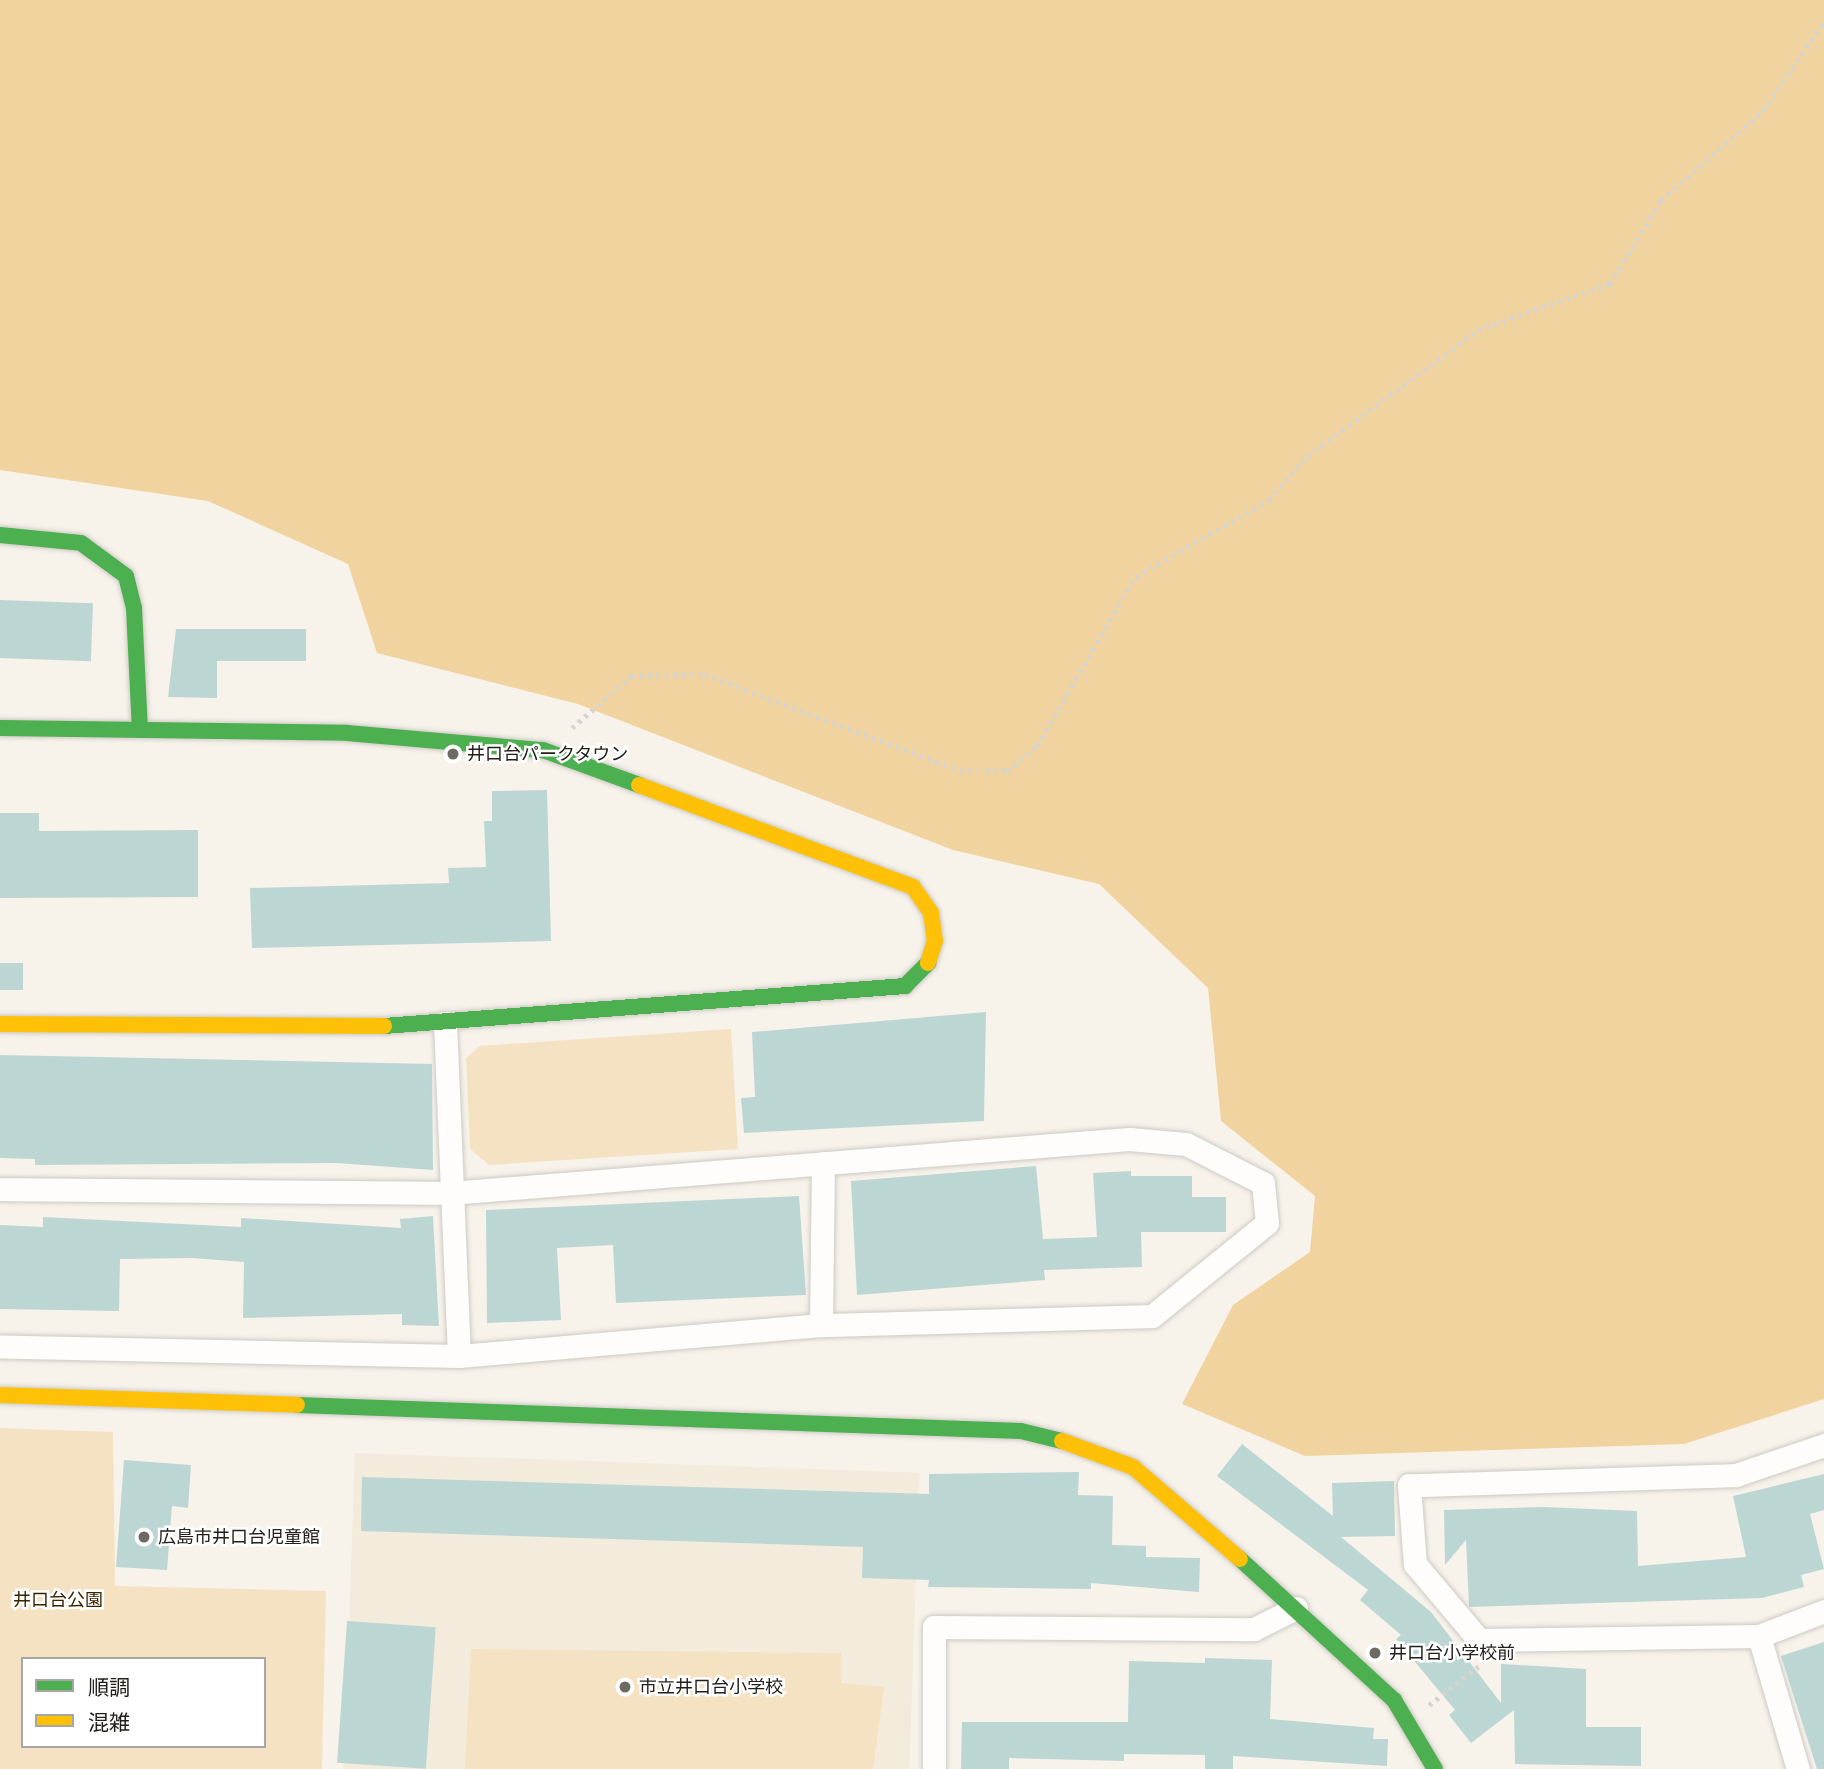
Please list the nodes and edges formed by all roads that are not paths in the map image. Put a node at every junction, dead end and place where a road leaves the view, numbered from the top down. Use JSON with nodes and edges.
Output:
{"nodes":[{"id":1,"x":0,"y":536,"type":"edge"},
{"id":2,"x":0,"y":728,"type":"edge"},
{"id":3,"x":139,"y":730,"type":"junction"},
{"id":4,"x":445,"y":1023,"type":"junction"},
{"id":5,"x":0,"y":1024,"type":"edge"},
{"id":6,"x":823,"y":1163,"type":"junction"},
{"id":7,"x":0,"y":1189,"type":"edge"},
{"id":8,"x":450,"y":1193,"type":"junction"},
{"id":9,"x":821,"y":1325,"type":"junction"},
{"id":10,"x":0,"y":1346,"type":"edge"},
{"id":11,"x":459,"y":1356,"type":"junction"},
{"id":12,"x":0,"y":1395,"type":"edge"},
{"id":13,"x":1824,"y":1445,"type":"edge"},
{"id":14,"x":1296,"y":1608,"type":"junction"},
{"id":15,"x":1824,"y":1611,"type":"edge"},
{"id":16,"x":1759,"y":1636,"type":"junction"},
{"id":17,"x":934,"y":1769,"type":"edge"},
{"id":18,"x":1435,"y":1769,"type":"edge"},
{"id":19,"x":1798,"y":1769,"type":"edge"}],
"edges":[{"from":1,"to":3,"type":"street"},
{"from":2,"to":3,"type":"street"},
{"from":3,"to":4,"type":"street"},
{"from":4,"to":5,"type":"street"},
{"from":4,"to":8,"type":"street"},
{"from":6,"to":8,"type":"street"},
{"from":6,"to":9,"type":"street"},
{"from":6,"to":9,"type":"street"},
{"from":7,"to":8,"type":"street"},
{"from":8,"to":11,"type":"street"},
{"from":9,"to":11,"type":"street"},
{"from":10,"to":11,"type":"street"},
{"from":12,"to":14,"type":"street"},
{"from":13,"to":16,"type":"street"},
{"from":14,"to":17,"type":"street"},
{"from":14,"to":18,"type":"street"},
{"from":15,"to":16,"type":"street"},
{"from":16,"to":19,"type":"street"}]}
